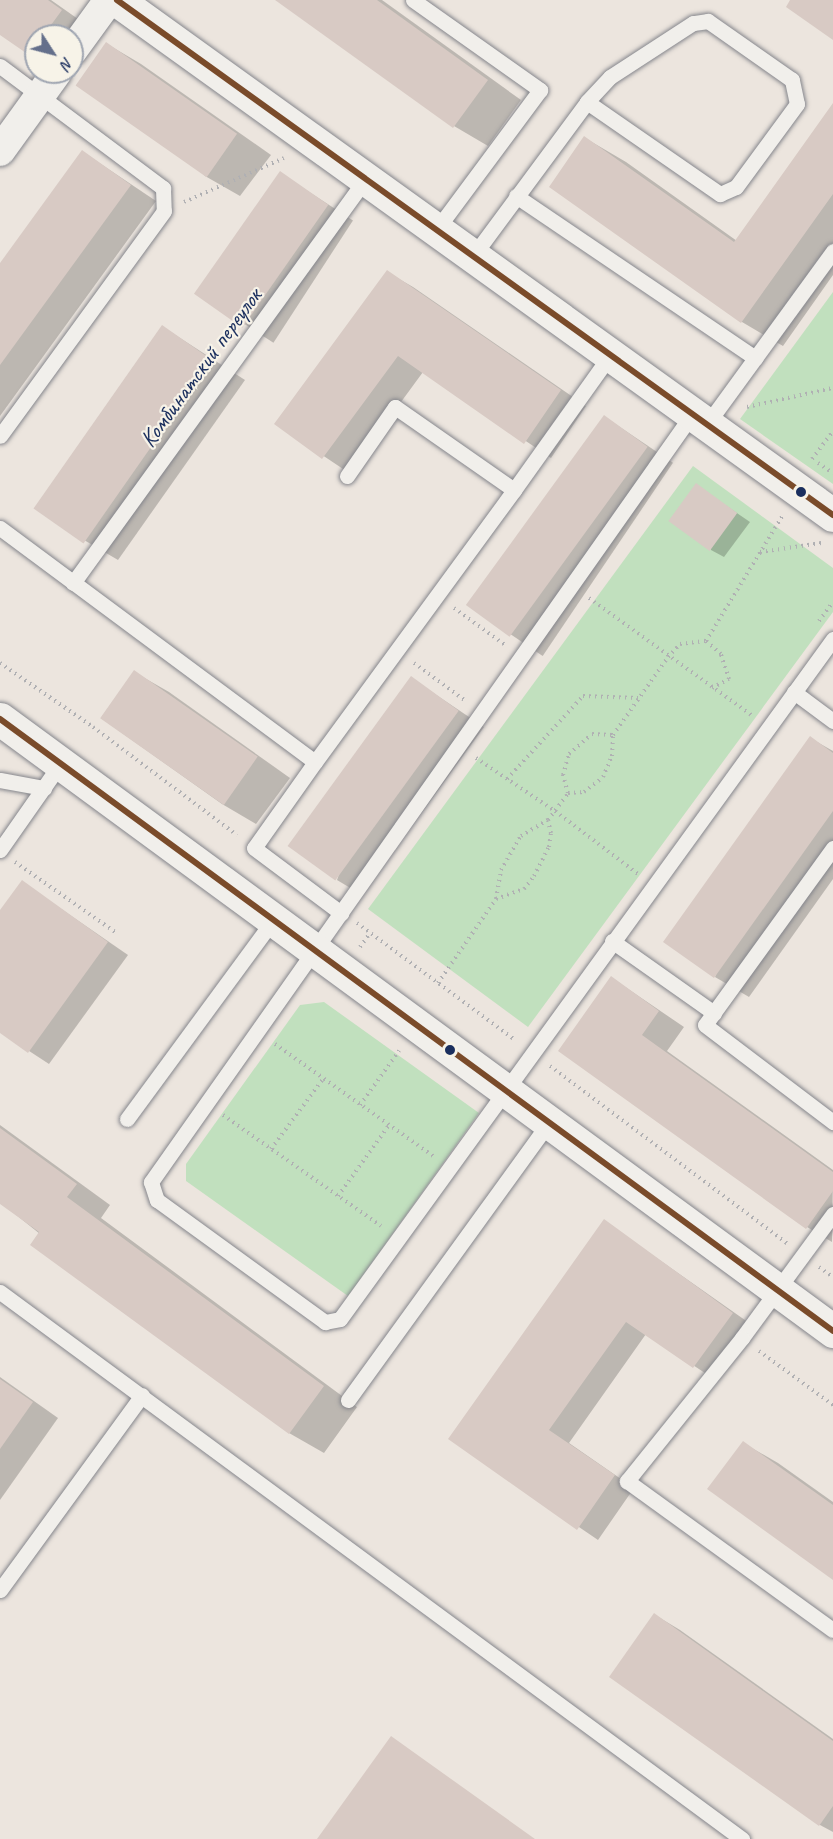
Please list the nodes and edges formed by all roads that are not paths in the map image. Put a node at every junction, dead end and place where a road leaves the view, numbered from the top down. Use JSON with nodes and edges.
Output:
{"nodes":[{"id":1,"x":413,"y":0,"type":"edge"},
{"id":2,"x":121,"y":2,"type":"edge"},
{"id":3,"x":84,"y":39,"type":"edge"},
{"id":4,"x":0,"y":66,"type":"edge"},
{"id":5,"x":48,"y":84,"type":"edge"},
{"id":6,"x":39,"y":97,"type":"junction"},
{"id":7,"x":587,"y":102,"type":"junction"},
{"id":8,"x":0,"y":151,"type":"edge"},
{"id":9,"x":365,"y":180,"type":"junction"},
{"id":10,"x":516,"y":196,"type":"junction"},
{"id":11,"x":436,"y":230,"type":"junction"},
{"id":12,"x":833,"y":250,"type":"edge"},
{"id":13,"x":473,"y":256,"type":"junction"},
{"id":14,"x":611,"y":354,"type":"junction"},
{"id":15,"x":755,"y":358,"type":"junction"},
{"id":16,"x":700,"y":418,"type":"junction"},
{"id":17,"x":0,"y":436,"type":"edge"},
{"id":18,"x":347,"y":476,"type":"dead end"},
{"id":19,"x":514,"y":490,"type":"junction"},
{"id":20,"x":0,"y":528,"type":"edge"},
{"id":21,"x":830,"y":529,"type":"edge"},
{"id":22,"x":73,"y":583,"type":"junction"},
{"id":23,"x":833,"y":639,"type":"edge"},
{"id":24,"x":795,"y":692,"type":"junction"},
{"id":25,"x":0,"y":719,"type":"edge"},
{"id":26,"x":833,"y":721,"type":"edge"},
{"id":27,"x":315,"y":762,"type":"junction"},
{"id":28,"x":52,"y":776,"type":"junction"},
{"id":29,"x":0,"y":780,"type":"edge"},
{"id":30,"x":833,"y":848,"type":"edge"},
{"id":31,"x":5,"y":854,"type":"edge"},
{"id":32,"x":341,"y":913,"type":"junction"},
{"id":33,"x":274,"y":920,"type":"junction"},
{"id":34,"x":612,"y":941,"type":"junction"},
{"id":35,"x":315,"y":949,"type":"junction"},
{"id":36,"x":714,"y":1013,"type":"junction"},
{"id":37,"x":507,"y":1090,"type":"junction"},
{"id":38,"x":127,"y":1119,"type":"dead end"},
{"id":39,"x":550,"y":1121,"type":"junction"},
{"id":40,"x":833,"y":1122,"type":"edge"},
{"id":41,"x":833,"y":1214,"type":"edge"},
{"id":42,"x":777,"y":1287,"type":"junction"},
{"id":43,"x":0,"y":1292,"type":"edge"},
{"id":44,"x":833,"y":1331,"type":"edge"},
{"id":45,"x":142,"y":1395,"type":"junction"},
{"id":46,"x":348,"y":1400,"type":"dead end"},
{"id":47,"x":0,"y":1590,"type":"edge"},
{"id":48,"x":833,"y":1630,"type":"edge"},
{"id":49,"x":742,"y":1839,"type":"edge"}],
"edges":[{"from":1,"to":11,"type":"lane"},
{"from":2,"to":3,"type":"street"},
{"from":2,"to":9,"type":"street"},
{"from":4,"to":6,"type":"lane"},
{"from":5,"to":6,"type":"street"},
{"from":6,"to":8,"type":"street"},
{"from":6,"to":17,"type":"lane"},
{"from":7,"to":7,"type":"lane"},
{"from":7,"to":10,"type":"lane"},
{"from":9,"to":11,"type":"street"},
{"from":9,"to":22,"type":"lane","name":"Комбинатский переулок"},
{"from":10,"to":13,"type":"lane"},
{"from":10,"to":15,"type":"lane"},
{"from":11,"to":13,"type":"street"},
{"from":12,"to":15,"type":"lane"},
{"from":13,"to":14,"type":"street"},
{"from":14,"to":16,"type":"street"},
{"from":14,"to":19,"type":"lane"},
{"from":15,"to":16,"type":"lane"},
{"from":16,"to":21,"type":"street"},
{"from":16,"to":32,"type":"lane"},
{"from":18,"to":19,"type":"lane"},
{"from":19,"to":27,"type":"lane"},
{"from":20,"to":22,"type":"lane"},
{"from":22,"to":27,"type":"lane"},
{"from":23,"to":24,"type":"lane"},
{"from":24,"to":26,"type":"lane"},
{"from":24,"to":34,"type":"lane"},
{"from":25,"to":28,"type":"street"},
{"from":27,"to":32,"type":"lane"},
{"from":28,"to":29,"type":"lane"},
{"from":28,"to":31,"type":"lane"},
{"from":28,"to":33,"type":"street"},
{"from":30,"to":36,"type":"lane"},
{"from":32,"to":35,"type":"lane"},
{"from":33,"to":35,"type":"street"},
{"from":33,"to":38,"type":"lane"},
{"from":34,"to":36,"type":"lane"},
{"from":34,"to":37,"type":"lane"},
{"from":35,"to":37,"type":"street"},
{"from":35,"to":37,"type":"lane"},
{"from":36,"to":40,"type":"lane"},
{"from":37,"to":39,"type":"street"},
{"from":39,"to":42,"type":"street"},
{"from":39,"to":46,"type":"lane"},
{"from":41,"to":42,"type":"lane"},
{"from":42,"to":44,"type":"street"},
{"from":42,"to":48,"type":"lane"},
{"from":43,"to":45,"type":"lane"},
{"from":45,"to":47,"type":"lane"},
{"from":45,"to":49,"type":"lane"}]}
